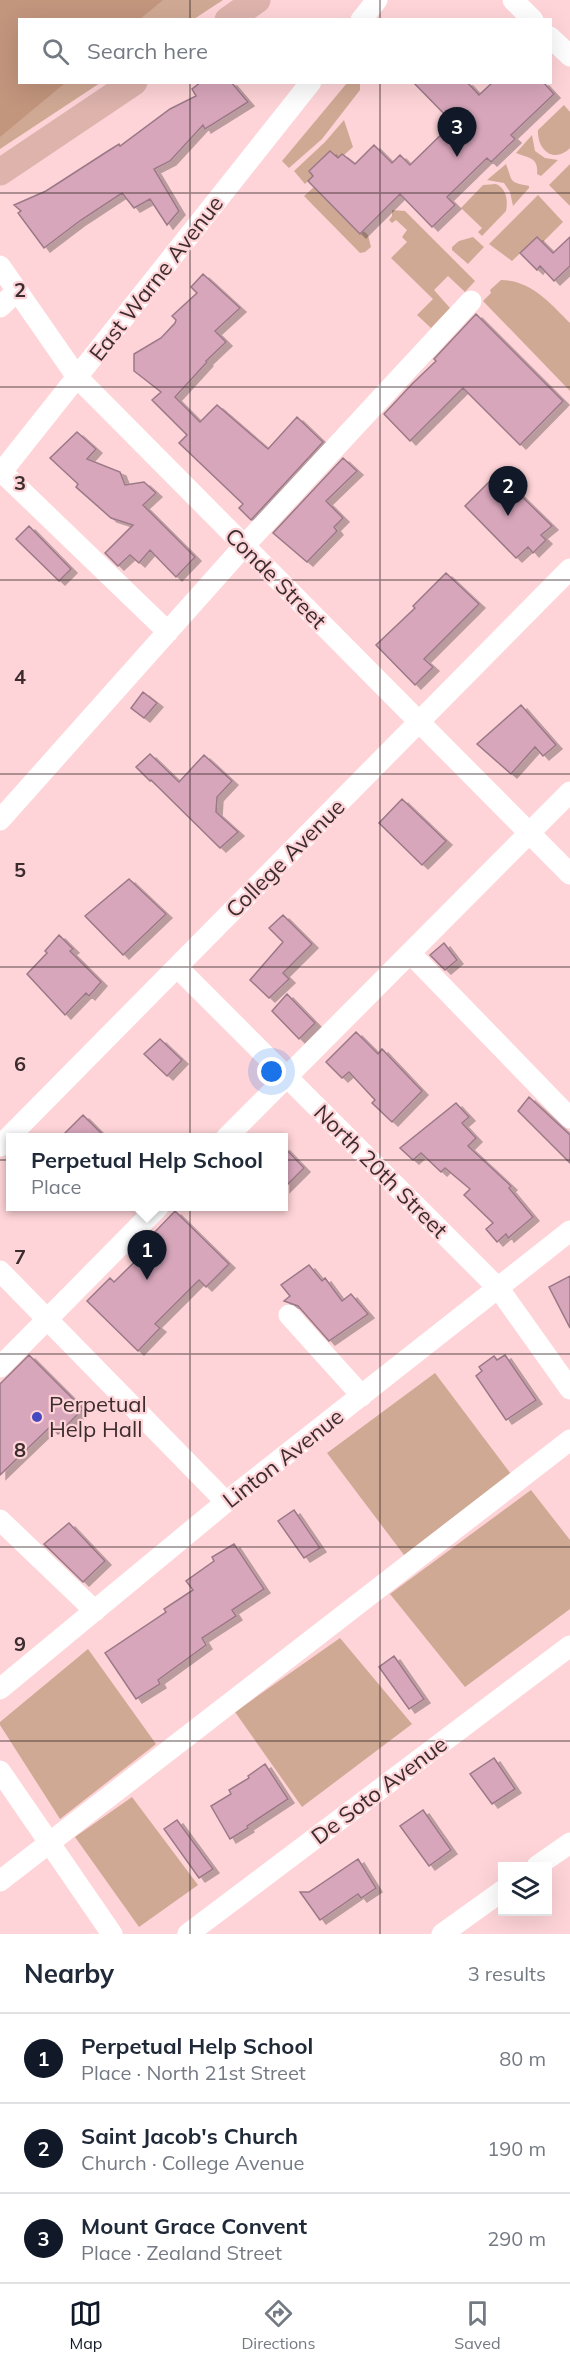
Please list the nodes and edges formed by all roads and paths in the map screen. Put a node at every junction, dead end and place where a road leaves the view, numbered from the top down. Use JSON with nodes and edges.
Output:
{"nodes":[{"id":1,"x":257,"y":0,"type":"edge"},
{"id":2,"x":377,"y":0,"type":"edge"},
{"id":3,"x":513,"y":0,"type":"edge"},
{"id":4,"x":231,"y":18,"type":"edge"},
{"id":5,"x":364,"y":18,"type":"edge"},
{"id":6,"x":531,"y":18,"type":"edge"},
{"id":7,"x":552,"y":39,"type":"edge"},
{"id":8,"x":570,"y":56,"type":"edge"},
{"id":9,"x":131,"y":84,"type":"edge"},
{"id":10,"x":309,"y":84,"type":"edge"},
{"id":11,"x":0,"y":172,"type":"edge"},
{"id":12,"x":0,"y":266,"type":"edge"},
{"id":13,"x":17,"y":291,"type":"junction"},
{"id":14,"x":471,"y":301,"type":"dead end"},
{"id":15,"x":0,"y":307,"type":"edge"},
{"id":16,"x":78,"y":377,"type":"junction"},
{"id":17,"x":1,"y":473,"type":"edge"},
{"id":18,"x":244,"y":546,"type":"junction"},
{"id":19,"x":570,"y":569,"type":"edge"},
{"id":20,"x":168,"y":632,"type":"junction"},
{"id":21,"x":418,"y":723,"type":"junction"},
{"id":22,"x":570,"y":792,"type":"edge"},
{"id":23,"x":0,"y":820,"type":"edge"},
{"id":24,"x":529,"y":834,"type":"junction"},
{"id":25,"x":570,"y":874,"type":"edge"},
{"id":26,"x":410,"y":953,"type":"junction"},
{"id":27,"x":177,"y":968,"type":"junction"},
{"id":28,"x":286,"y":1077,"type":"junction"},
{"id":29,"x":570,"y":1118,"type":"edge"},
{"id":30,"x":13,"y":1133,"type":"edge"},
{"id":31,"x":230,"y":1133,"type":"edge"},
{"id":32,"x":154,"y":1211,"type":"edge"},
{"id":33,"x":570,"y":1231,"type":"edge"},
{"id":34,"x":0,"y":1271,"type":"edge"},
{"id":35,"x":499,"y":1289,"type":"junction"},
{"id":36,"x":289,"y":1315,"type":"dead end"},
{"id":37,"x":47,"y":1320,"type":"junction"},
{"id":38,"x":0,"y":1367,"type":"edge"},
{"id":39,"x":570,"y":1389,"type":"edge"},
{"id":40,"x":362,"y":1396,"type":"junction"},
{"id":41,"x":570,"y":1440,"type":"edge"},
{"id":42,"x":226,"y":1502,"type":"junction"},
{"id":43,"x":0,"y":1520,"type":"edge"},
{"id":44,"x":95,"y":1611,"type":"junction"},
{"id":45,"x":570,"y":1646,"type":"edge"},
{"id":46,"x":0,"y":1689,"type":"edge"},
{"id":47,"x":0,"y":1772,"type":"edge"},
{"id":48,"x":49,"y":1843,"type":"junction"},
{"id":49,"x":570,"y":1843,"type":"edge"},
{"id":50,"x":543,"y":1862,"type":"edge"},
{"id":51,"x":0,"y":1881,"type":"edge"},
{"id":52,"x":498,"y":1894,"type":"edge"},
{"id":53,"x":112,"y":1934,"type":"edge"},
{"id":54,"x":188,"y":1934,"type":"edge"},
{"id":55,"x":442,"y":1934,"type":"edge"}],
"edges":[{"from":1,"to":4,"type":"main road"},
{"from":2,"to":5,"type":"street"},
{"from":3,"to":6,"type":"street"},
{"from":7,"to":8,"type":"street"},
{"from":9,"to":11,"type":"main road"},
{"from":10,"to":16,"type":"street","name":"East Warne Avenue"},
{"from":12,"to":13,"type":"street","name":"Conde Street"},
{"from":13,"to":15,"type":"street"},
{"from":13,"to":16,"type":"street","name":"Conde Street"},
{"from":14,"to":18,"type":"street"},
{"from":16,"to":17,"type":"street","name":"East Warne Avenue"},
{"from":16,"to":18,"type":"street","name":"Conde Street"},
{"from":17,"to":20,"type":"street"},
{"from":18,"to":20,"type":"street"},
{"from":18,"to":21,"type":"street","name":"Conde Street"},
{"from":19,"to":21,"type":"street","name":"College Avenue"},
{"from":20,"to":23,"type":"street"},
{"from":21,"to":24,"type":"street","name":"Conde Street"},
{"from":21,"to":27,"type":"street","name":"College Avenue"},
{"from":22,"to":24,"type":"street"},
{"from":24,"to":25,"type":"street","name":"Conde Street"},
{"from":24,"to":26,"type":"street"},
{"from":26,"to":28,"type":"street"},
{"from":26,"to":29,"type":"street"},
{"from":27,"to":28,"type":"street","name":"North 20th Street"},
{"from":27,"to":30,"type":"street","name":"College Avenue"},
{"from":28,"to":31,"type":"street"},
{"from":28,"to":35,"type":"street","name":"North 20th Street"},
{"from":32,"to":37,"type":"street"},
{"from":33,"to":35,"type":"street","name":"Linton Avenue"},
{"from":34,"to":37,"type":"street"},
{"from":35,"to":39,"type":"street","name":"North 20th Street"},
{"from":35,"to":40,"type":"street","name":"Linton Avenue"},
{"from":36,"to":40,"type":"street"},
{"from":37,"to":38,"type":"street"},
{"from":37,"to":42,"type":"street"},
{"from":40,"to":42,"type":"street","name":"Linton Avenue"},
{"from":41,"to":48,"type":"street"},
{"from":42,"to":44,"type":"street","name":"Linton Avenue"},
{"from":43,"to":44,"type":"street"},
{"from":44,"to":46,"type":"street","name":"Linton Avenue"},
{"from":45,"to":54,"type":"street","name":"De Soto Avenue"},
{"from":47,"to":48,"type":"street"},
{"from":48,"to":51,"type":"street"},
{"from":48,"to":53,"type":"street"},
{"from":49,"to":50,"type":"street"},
{"from":52,"to":55,"type":"street"}]}
